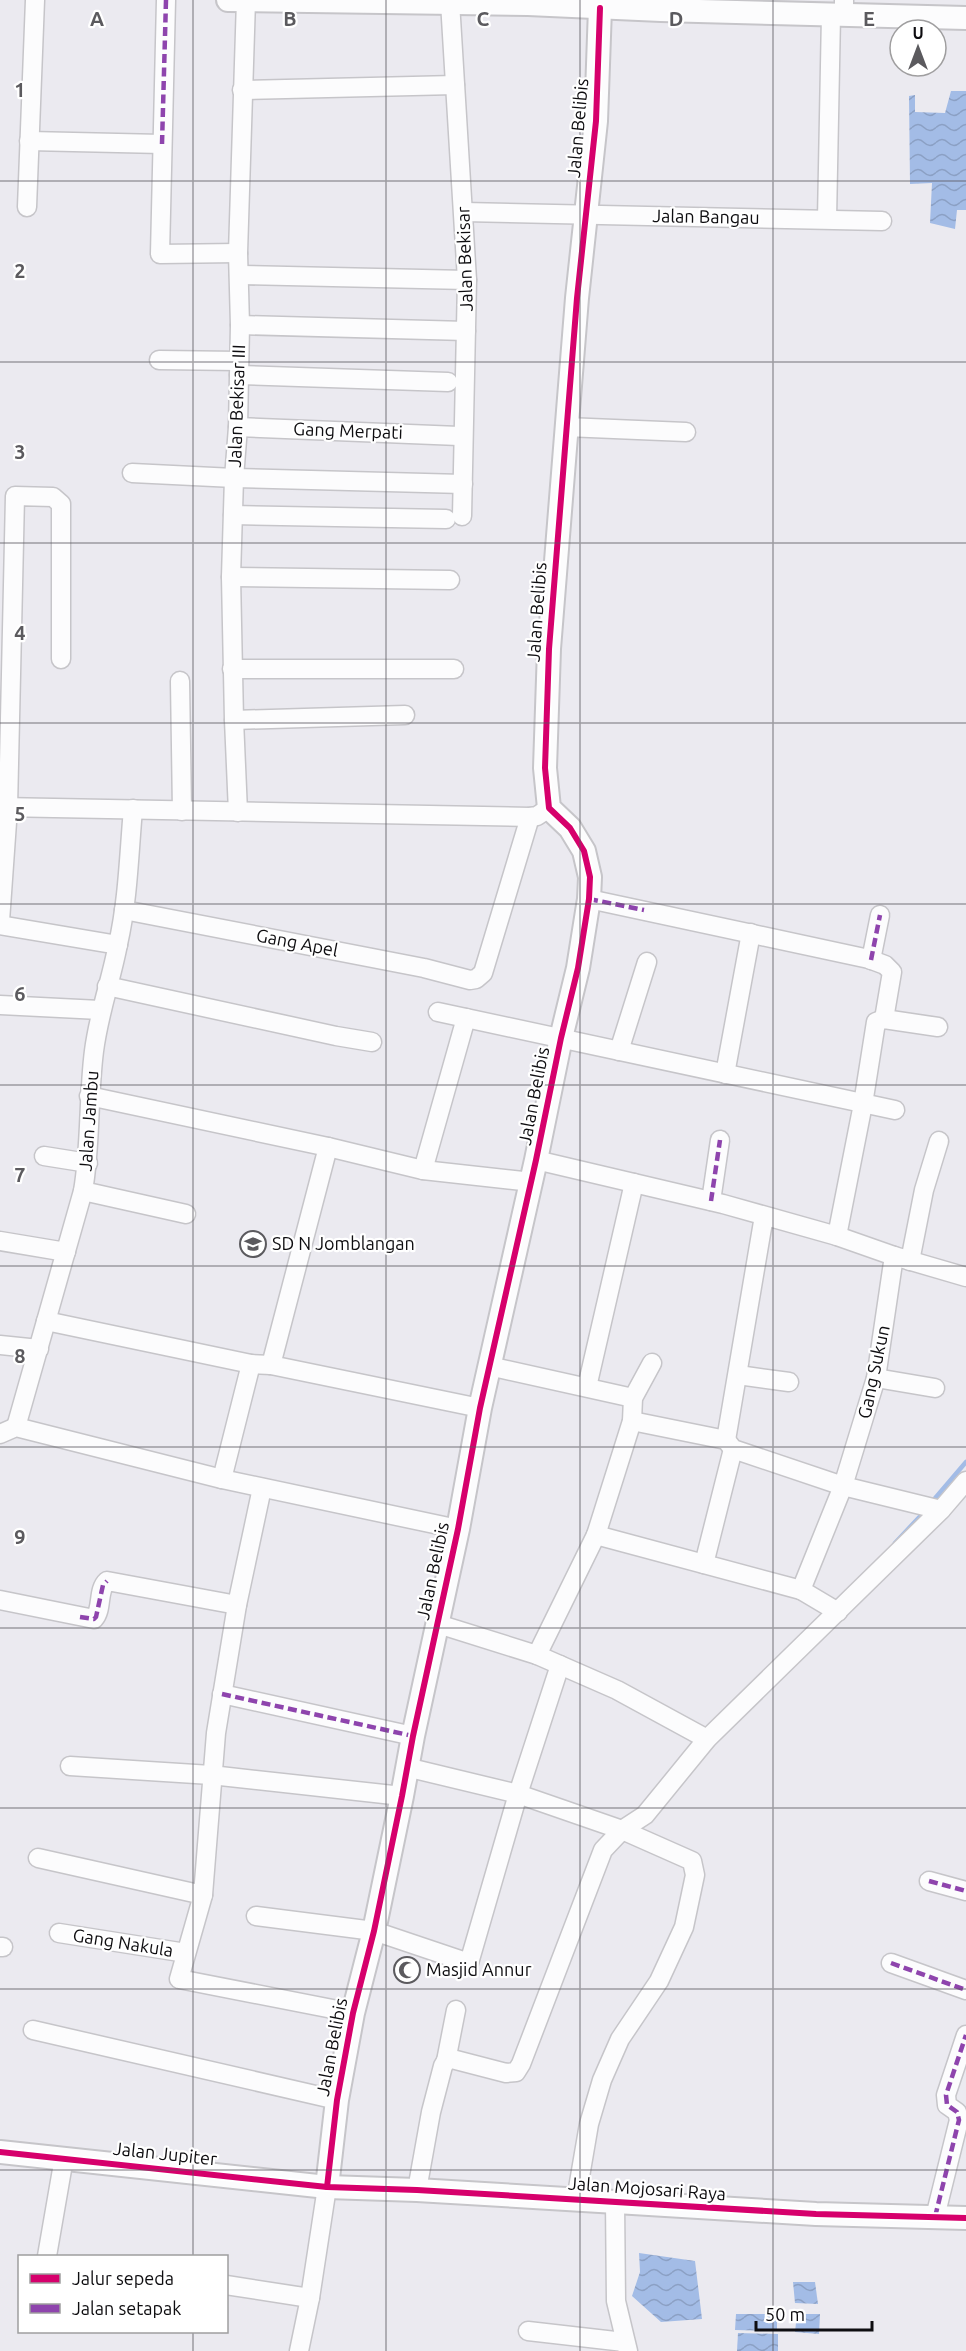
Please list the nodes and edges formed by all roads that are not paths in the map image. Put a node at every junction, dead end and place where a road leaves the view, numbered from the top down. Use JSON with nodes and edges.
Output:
{"nodes":[{"id":1,"x":35,"y":0,"type":"edge"},
{"id":2,"x":166,"y":0,"type":"edge"},
{"id":3,"x":228,"y":0,"type":"edge"},
{"id":4,"x":246,"y":0,"type":"edge"},
{"id":5,"x":280,"y":0,"type":"edge"},
{"id":6,"x":414,"y":1,"type":"edge"},
{"id":7,"x":450,"y":2,"type":"junction"},
{"id":8,"x":528,"y":2,"type":"edge"},
{"id":9,"x":661,"y":5,"type":"edge"},
{"id":10,"x":600,"y":8,"type":"junction"},
{"id":11,"x":840,"y":10,"type":"edge"},
{"id":12,"x":966,"y":18,"type":"edge"},
{"id":13,"x":455,"y":85,"type":"junction"},
{"id":14,"x":242,"y":90,"type":"junction"},
{"id":15,"x":29,"y":141,"type":"junction"},
{"id":16,"x":162,"y":144,"type":"junction"},
{"id":17,"x":27,"y":207,"type":"dead end"},
{"id":18,"x":464,"y":212,"type":"junction"},
{"id":19,"x":585,"y":215,"type":"junction"},
{"id":20,"x":827,"y":219,"type":"junction"},
{"id":21,"x":882,"y":221,"type":"dead end"},
{"id":22,"x":238,"y":253,"type":"junction"},
{"id":23,"x":239,"y":274,"type":"junction"},
{"id":24,"x":466,"y":280,"type":"junction"},
{"id":25,"x":240,"y":325,"type":"junction"},
{"id":26,"x":466,"y":331,"type":"junction"},
{"id":27,"x":159,"y":360,"type":"dead end"},
{"id":28,"x":239,"y":368,"type":"junction"},
{"id":29,"x":448,"y":382,"type":"dead end"},
{"id":30,"x":238,"y":427,"type":"junction"},
{"id":31,"x":566,"y":427,"type":"junction"},
{"id":32,"x":686,"y":432,"type":"dead end"},
{"id":33,"x":459,"y":436,"type":"dead end"},
{"id":34,"x":132,"y":473,"type":"dead end"},
{"id":35,"x":234,"y":478,"type":"junction"},
{"id":36,"x":463,"y":484,"type":"junction"},
{"id":37,"x":233,"y":515,"type":"junction"},
{"id":38,"x":231,"y":577,"type":"junction"},
{"id":39,"x":450,"y":579,"type":"dead end"},
{"id":40,"x":61,"y":659,"type":"dead end"},
{"id":41,"x":232,"y":669,"type":"junction"},
{"id":42,"x":454,"y":669,"type":"dead end"},
{"id":43,"x":180,"y":681,"type":"dead end"},
{"id":44,"x":405,"y":715,"type":"dead end"},
{"id":45,"x":234,"y":720,"type":"junction"},
{"id":46,"x":4,"y":808,"type":"edge"},
{"id":47,"x":133,"y":808,"type":"junction"},
{"id":48,"x":182,"y":811,"type":"junction"},
{"id":49,"x":238,"y":812,"type":"junction"},
{"id":50,"x":540,"y":812,"type":"junction"},
{"id":51,"x":589,"y":899,"type":"junction"},
{"id":52,"x":124,"y":910,"type":"junction"},
{"id":53,"x":880,"y":915,"type":"dead end"},
{"id":54,"x":0,"y":923,"type":"edge"},
{"id":55,"x":751,"y":933,"type":"junction"},
{"id":56,"x":118,"y":945,"type":"junction"},
{"id":57,"x":871,"y":960,"type":"junction"},
{"id":58,"x":647,"y":962,"type":"dead end"},
{"id":59,"x":107,"y":986,"type":"junction"},
{"id":60,"x":0,"y":1005,"type":"edge"},
{"id":61,"x":100,"y":1010,"type":"junction"},
{"id":62,"x":438,"y":1012,"type":"dead end"},
{"id":63,"x":466,"y":1018,"type":"junction"},
{"id":64,"x":884,"y":1019,"type":"junction"},
{"id":65,"x":938,"y":1027,"type":"dead end"},
{"id":66,"x":561,"y":1038,"type":"junction"},
{"id":67,"x":372,"y":1042,"type":"dead end"},
{"id":68,"x":620,"y":1051,"type":"junction"},
{"id":69,"x":725,"y":1074,"type":"junction"},
{"id":70,"x":89,"y":1096,"type":"junction"},
{"id":71,"x":863,"y":1104,"type":"junction"},
{"id":72,"x":895,"y":1110,"type":"dead end"},
{"id":73,"x":720,"y":1140,"type":"dead end"},
{"id":74,"x":939,"y":1141,"type":"dead end"},
{"id":75,"x":327,"y":1147,"type":"junction"},
{"id":76,"x":44,"y":1156,"type":"dead end"},
{"id":77,"x":88,"y":1163,"type":"junction"},
{"id":78,"x":423,"y":1170,"type":"junction"},
{"id":79,"x":534,"y":1171,"type":"junction"},
{"id":80,"x":634,"y":1183,"type":"junction"},
{"id":81,"x":83,"y":1191,"type":"junction"},
{"id":82,"x":711,"y":1201,"type":"junction"},
{"id":83,"x":186,"y":1214,"type":"dead end"},
{"id":84,"x":764,"y":1216,"type":"junction"},
{"id":85,"x":837,"y":1236,"type":"junction"},
{"id":86,"x":0,"y":1241,"type":"edge"},
{"id":87,"x":66,"y":1252,"type":"junction"},
{"id":88,"x":902,"y":1259,"type":"junction"},
{"id":89,"x":966,"y":1277,"type":"edge"},
{"id":90,"x":46,"y":1321,"type":"junction"},
{"id":91,"x":0,"y":1345,"type":"edge"},
{"id":92,"x":39,"y":1349,"type":"junction"},
{"id":93,"x":652,"y":1364,"type":"dead end"},
{"id":94,"x":251,"y":1365,"type":"junction"},
{"id":95,"x":271,"y":1365,"type":"junction"},
{"id":96,"x":489,"y":1366,"type":"junction"},
{"id":97,"x":738,"y":1375,"type":"junction"},
{"id":98,"x":876,"y":1378,"type":"junction"},
{"id":99,"x":789,"y":1382,"type":"dead end"},
{"id":100,"x":587,"y":1387,"type":"junction"},
{"id":101,"x":935,"y":1388,"type":"dead end"},
{"id":102,"x":633,"y":1398,"type":"junction"},
{"id":103,"x":480,"y":1408,"type":"junction"},
{"id":104,"x":632,"y":1421,"type":"junction"},
{"id":105,"x":8,"y":1431,"type":"edge"},
{"id":106,"x":729,"y":1444,"type":"junction"},
{"id":107,"x":222,"y":1479,"type":"junction"},
{"id":108,"x":966,"y":1481,"type":"edge"},
{"id":109,"x":843,"y":1486,"type":"junction"},
{"id":110,"x":262,"y":1488,"type":"junction"},
{"id":111,"x":941,"y":1510,"type":"junction"},
{"id":112,"x":458,"y":1529,"type":"junction"},
{"id":113,"x":596,"y":1535,"type":"junction"},
{"id":114,"x":704,"y":1564,"type":"junction"},
{"id":115,"x":801,"y":1590,"type":"junction"},
{"id":116,"x":0,"y":1600,"type":"edge"},
{"id":117,"x":237,"y":1605,"type":"junction"},
{"id":118,"x":838,"y":1612,"type":"junction"},
{"id":119,"x":438,"y":1624,"type":"junction"},
{"id":120,"x":537,"y":1655,"type":"junction"},
{"id":121,"x":560,"y":1665,"type":"junction"},
{"id":122,"x":222,"y":1694,"type":"junction"},
{"id":123,"x":413,"y":1736,"type":"junction"},
{"id":124,"x":707,"y":1739,"type":"junction"},
{"id":125,"x":70,"y":1766,"type":"dead end"},
{"id":126,"x":406,"y":1767,"type":"junction"},
{"id":127,"x":211,"y":1775,"type":"junction"},
{"id":128,"x":518,"y":1794,"type":"junction"},
{"id":129,"x":402,"y":1796,"type":"junction"},
{"id":130,"x":622,"y":1830,"type":"junction"},
{"id":131,"x":38,"y":1858,"type":"dead end"},
{"id":132,"x":929,"y":1881,"type":"dead end"},
{"id":133,"x":966,"y":1891,"type":"edge"},
{"id":134,"x":202,"y":1895,"type":"junction"},
{"id":135,"x":256,"y":1916,"type":"dead end"},
{"id":136,"x":374,"y":1931,"type":"junction"},
{"id":137,"x":59,"y":1933,"type":"dead end"},
{"id":138,"x":186,"y":1953,"type":"junction"},
{"id":139,"x":891,"y":1964,"type":"dead end"},
{"id":140,"x":966,"y":1990,"type":"edge"},
{"id":141,"x":456,"y":2010,"type":"dead end"},
{"id":142,"x":353,"y":2013,"type":"junction"},
{"id":143,"x":33,"y":2030,"type":"dead end"},
{"id":144,"x":966,"y":2035,"type":"edge"},
{"id":145,"x":446,"y":2061,"type":"junction"},
{"id":146,"x":337,"y":2100,"type":"junction"},
{"id":147,"x":0,"y":2152,"type":"edge"},
{"id":148,"x":64,"y":2158,"type":"junction"},
{"id":149,"x":327,"y":2187,"type":"junction"},
{"id":150,"x":417,"y":2190,"type":"junction"},
{"id":151,"x":576,"y":2200,"type":"junction"},
{"id":152,"x":615,"y":2202,"type":"junction"},
{"id":153,"x":935,"y":2217,"type":"junction"},
{"id":154,"x":966,"y":2218,"type":"edge"},
{"id":155,"x":46,"y":2255,"type":"edge"},
{"id":156,"x":228,"y":2285,"type":"edge"},
{"id":157,"x":310,"y":2298,"type":"junction"},
{"id":158,"x":528,"y":2331,"type":"dead end"},
{"id":159,"x":626,"y":2347,"type":"edge"},
{"id":160,"x":299,"y":2351,"type":"edge"}],
"edges":[{"from":1,"to":15,"type":"street"},
{"from":2,"to":16,"type":"street"},
{"from":3,"to":4,"type":"street"},
{"from":4,"to":5,"type":"street"},
{"from":4,"to":14,"type":"street","name":"Jalan Bekisar III"},
{"from":5,"to":6,"type":"street"},
{"from":6,"to":7,"type":"street"},
{"from":7,"to":8,"type":"street"},
{"from":7,"to":13,"type":"street","name":"Jalan Bekisar"},
{"from":8,"to":10,"type":"street"},
{"from":9,"to":10,"type":"street"},
{"from":9,"to":11,"type":"street"},
{"from":10,"to":19,"type":"street","name":"Jalan Belibis"},
{"from":11,"to":12,"type":"street"},
{"from":11,"to":20,"type":"street"},
{"from":13,"to":14,"type":"street"},
{"from":13,"to":18,"type":"street","name":"Jalan Bekisar"},
{"from":14,"to":22,"type":"street","name":"Jalan Bekisar III"},
{"from":15,"to":16,"type":"street"},
{"from":15,"to":17,"type":"street"},
{"from":16,"to":22,"type":"street"},
{"from":18,"to":19,"type":"street","name":"Jalan Bangau"},
{"from":18,"to":24,"type":"street","name":"Jalan Bekisar"},
{"from":19,"to":20,"type":"street","name":"Jalan Bangau"},
{"from":19,"to":31,"type":"street","name":"Jalan Belibis"},
{"from":20,"to":21,"type":"street","name":"Jalan Bangau"},
{"from":22,"to":23,"type":"street","name":"Jalan Bekisar III"},
{"from":23,"to":24,"type":"street"},
{"from":23,"to":25,"type":"street","name":"Jalan Bekisar III"},
{"from":24,"to":26,"type":"street","name":"Jalan Bekisar"},
{"from":25,"to":26,"type":"street"},
{"from":25,"to":28,"type":"street","name":"Jalan Bekisar III"},
{"from":26,"to":36,"type":"street","name":"Jalan Bekisar"},
{"from":27,"to":28,"type":"street"},
{"from":28,"to":29,"type":"street"},
{"from":28,"to":30,"type":"street","name":"Jalan Bekisar III"},
{"from":30,"to":33,"type":"street","name":"Gang Merpati"},
{"from":30,"to":35,"type":"street","name":"Jalan Bekisar III"},
{"from":31,"to":32,"type":"street"},
{"from":31,"to":50,"type":"street","name":"Jalan Belibis"},
{"from":34,"to":35,"type":"street"},
{"from":35,"to":36,"type":"street"},
{"from":35,"to":37,"type":"street","name":"Jalan Bekisar III"},
{"from":36,"to":37,"type":"street","name":"Jalan Bekisar"},
{"from":37,"to":38,"type":"street","name":"Jalan Bekisar III"},
{"from":38,"to":39,"type":"street"},
{"from":38,"to":41,"type":"street","name":"Jalan Bekisar III"},
{"from":40,"to":46,"type":"street"},
{"from":41,"to":42,"type":"street"},
{"from":41,"to":45,"type":"street","name":"Jalan Bekisar III"},
{"from":43,"to":48,"type":"street"},
{"from":44,"to":45,"type":"street"},
{"from":45,"to":49,"type":"street","name":"Jalan Bekisar III"},
{"from":46,"to":47,"type":"street"},
{"from":46,"to":54,"type":"street"},
{"from":47,"to":48,"type":"street"},
{"from":47,"to":52,"type":"street","name":"Jalan Jambu"},
{"from":48,"to":49,"type":"street"},
{"from":49,"to":50,"type":"street"},
{"from":50,"to":51,"type":"street","name":"Jalan Belibis"},
{"from":50,"to":52,"type":"street","name":"Gang Apel"},
{"from":51,"to":55,"type":"street"},
{"from":51,"to":66,"type":"street","name":"Jalan Belibis"},
{"from":52,"to":56,"type":"street","name":"Jalan Jambu"},
{"from":53,"to":57,"type":"street"},
{"from":54,"to":56,"type":"street"},
{"from":55,"to":57,"type":"street"},
{"from":55,"to":69,"type":"street"},
{"from":56,"to":59,"type":"street","name":"Jalan Jambu"},
{"from":57,"to":64,"type":"street"},
{"from":58,"to":68,"type":"street"},
{"from":59,"to":61,"type":"street","name":"Jalan Jambu"},
{"from":59,"to":67,"type":"street"},
{"from":60,"to":61,"type":"street"},
{"from":61,"to":70,"type":"street","name":"Jalan Jambu"},
{"from":62,"to":63,"type":"street"},
{"from":63,"to":66,"type":"street"},
{"from":63,"to":78,"type":"street"},
{"from":64,"to":65,"type":"street"},
{"from":64,"to":71,"type":"street"},
{"from":66,"to":68,"type":"street"},
{"from":66,"to":79,"type":"street","name":"Jalan Belibis"},
{"from":68,"to":69,"type":"street"},
{"from":69,"to":71,"type":"street"},
{"from":70,"to":75,"type":"street"},
{"from":70,"to":77,"type":"street","name":"Jalan Jambu"},
{"from":71,"to":72,"type":"street"},
{"from":71,"to":85,"type":"street"},
{"from":73,"to":82,"type":"street"},
{"from":74,"to":88,"type":"street","name":"Gang Sukun"},
{"from":75,"to":78,"type":"street"},
{"from":75,"to":95,"type":"street"},
{"from":76,"to":77,"type":"street"},
{"from":77,"to":81,"type":"street","name":"Jalan Jambu"},
{"from":78,"to":79,"type":"street"},
{"from":79,"to":80,"type":"street"},
{"from":79,"to":96,"type":"street","name":"Jalan Belibis"},
{"from":80,"to":82,"type":"street"},
{"from":80,"to":100,"type":"street"},
{"from":81,"to":83,"type":"street"},
{"from":81,"to":87,"type":"street","name":"Jalan Jambu"},
{"from":82,"to":84,"type":"street"},
{"from":84,"to":85,"type":"street"},
{"from":84,"to":97,"type":"street"},
{"from":85,"to":88,"type":"street"},
{"from":86,"to":87,"type":"street"},
{"from":87,"to":90,"type":"street","name":"Jalan Jambu"},
{"from":88,"to":89,"type":"street"},
{"from":88,"to":98,"type":"street","name":"Gang Sukun"},
{"from":90,"to":92,"type":"street","name":"Jalan Jambu"},
{"from":90,"to":94,"type":"street"},
{"from":91,"to":92,"type":"street"},
{"from":92,"to":105,"type":"street","name":"Jalan Jambu"},
{"from":93,"to":102,"type":"street"},
{"from":94,"to":95,"type":"street"},
{"from":94,"to":107,"type":"street"},
{"from":95,"to":103,"type":"street"},
{"from":96,"to":100,"type":"street"},
{"from":96,"to":103,"type":"street","name":"Jalan Belibis"},
{"from":97,"to":99,"type":"street"},
{"from":97,"to":106,"type":"street"},
{"from":98,"to":101,"type":"street"},
{"from":98,"to":109,"type":"street","name":"Gang Sukun"},
{"from":100,"to":102,"type":"street"},
{"from":102,"to":104,"type":"street"},
{"from":103,"to":112,"type":"street","name":"Jalan Belibis"},
{"from":104,"to":106,"type":"street"},
{"from":104,"to":113,"type":"street"},
{"from":105,"to":107,"type":"street"},
{"from":106,"to":109,"type":"street"},
{"from":106,"to":114,"type":"street"},
{"from":107,"to":110,"type":"street"},
{"from":108,"to":111,"type":"street"},
{"from":109,"to":111,"type":"street"},
{"from":109,"to":115,"type":"street","name":"Gang Sukun"},
{"from":110,"to":112,"type":"street"},
{"from":110,"to":117,"type":"street"},
{"from":111,"to":118,"type":"street"},
{"from":112,"to":119,"type":"street","name":"Jalan Belibis"},
{"from":113,"to":114,"type":"street"},
{"from":113,"to":120,"type":"street"},
{"from":114,"to":115,"type":"street"},
{"from":115,"to":118,"type":"street"},
{"from":116,"to":117,"type":"street"},
{"from":117,"to":122,"type":"street"},
{"from":118,"to":124,"type":"street"},
{"from":119,"to":120,"type":"street"},
{"from":119,"to":123,"type":"street","name":"Jalan Belibis"},
{"from":120,"to":121,"type":"street"},
{"from":121,"to":124,"type":"street"},
{"from":121,"to":128,"type":"street"},
{"from":122,"to":123,"type":"street"},
{"from":122,"to":127,"type":"street"},
{"from":123,"to":126,"type":"street","name":"Jalan Belibis"},
{"from":124,"to":130,"type":"street"},
{"from":125,"to":127,"type":"street"},
{"from":126,"to":128,"type":"street"},
{"from":126,"to":129,"type":"street","name":"Jalan Belibis"},
{"from":127,"to":129,"type":"street"},
{"from":127,"to":134,"type":"street"},
{"from":128,"to":130,"type":"street"},
{"from":128,"to":136,"type":"street"},
{"from":129,"to":136,"type":"street","name":"Jalan Belibis"},
{"from":130,"to":145,"type":"street"},
{"from":130,"to":151,"type":"street"},
{"from":131,"to":134,"type":"street"},
{"from":132,"to":133,"type":"street"},
{"from":134,"to":138,"type":"street"},
{"from":135,"to":136,"type":"street"},
{"from":136,"to":142,"type":"street","name":"Jalan Belibis"},
{"from":137,"to":138,"type":"street","name":"Gang Nakula"},
{"from":138,"to":142,"type":"street"},
{"from":139,"to":140,"type":"street"},
{"from":141,"to":145,"type":"street"},
{"from":142,"to":146,"type":"street","name":"Jalan Belibis"},
{"from":143,"to":146,"type":"street"},
{"from":144,"to":153,"type":"street"},
{"from":145,"to":150,"type":"street"},
{"from":146,"to":149,"type":"street","name":"Jalan Belibis"},
{"from":147,"to":148,"type":"street","name":"Jalan Jupiter"},
{"from":148,"to":149,"type":"street","name":"Jalan Jupiter"},
{"from":148,"to":155,"type":"street"},
{"from":149,"to":150,"type":"street","name":"Jalan Mojosari Raya"},
{"from":149,"to":157,"type":"street"},
{"from":150,"to":151,"type":"street","name":"Jalan Mojosari Raya"},
{"from":151,"to":152,"type":"street","name":"Jalan Mojosari Raya"},
{"from":152,"to":153,"type":"street","name":"Jalan Mojosari Raya"},
{"from":152,"to":159,"type":"street"},
{"from":153,"to":154,"type":"street","name":"Jalan Mojosari Raya"},
{"from":156,"to":157,"type":"street"},
{"from":157,"to":160,"type":"street"},
{"from":158,"to":159,"type":"street"}]}
